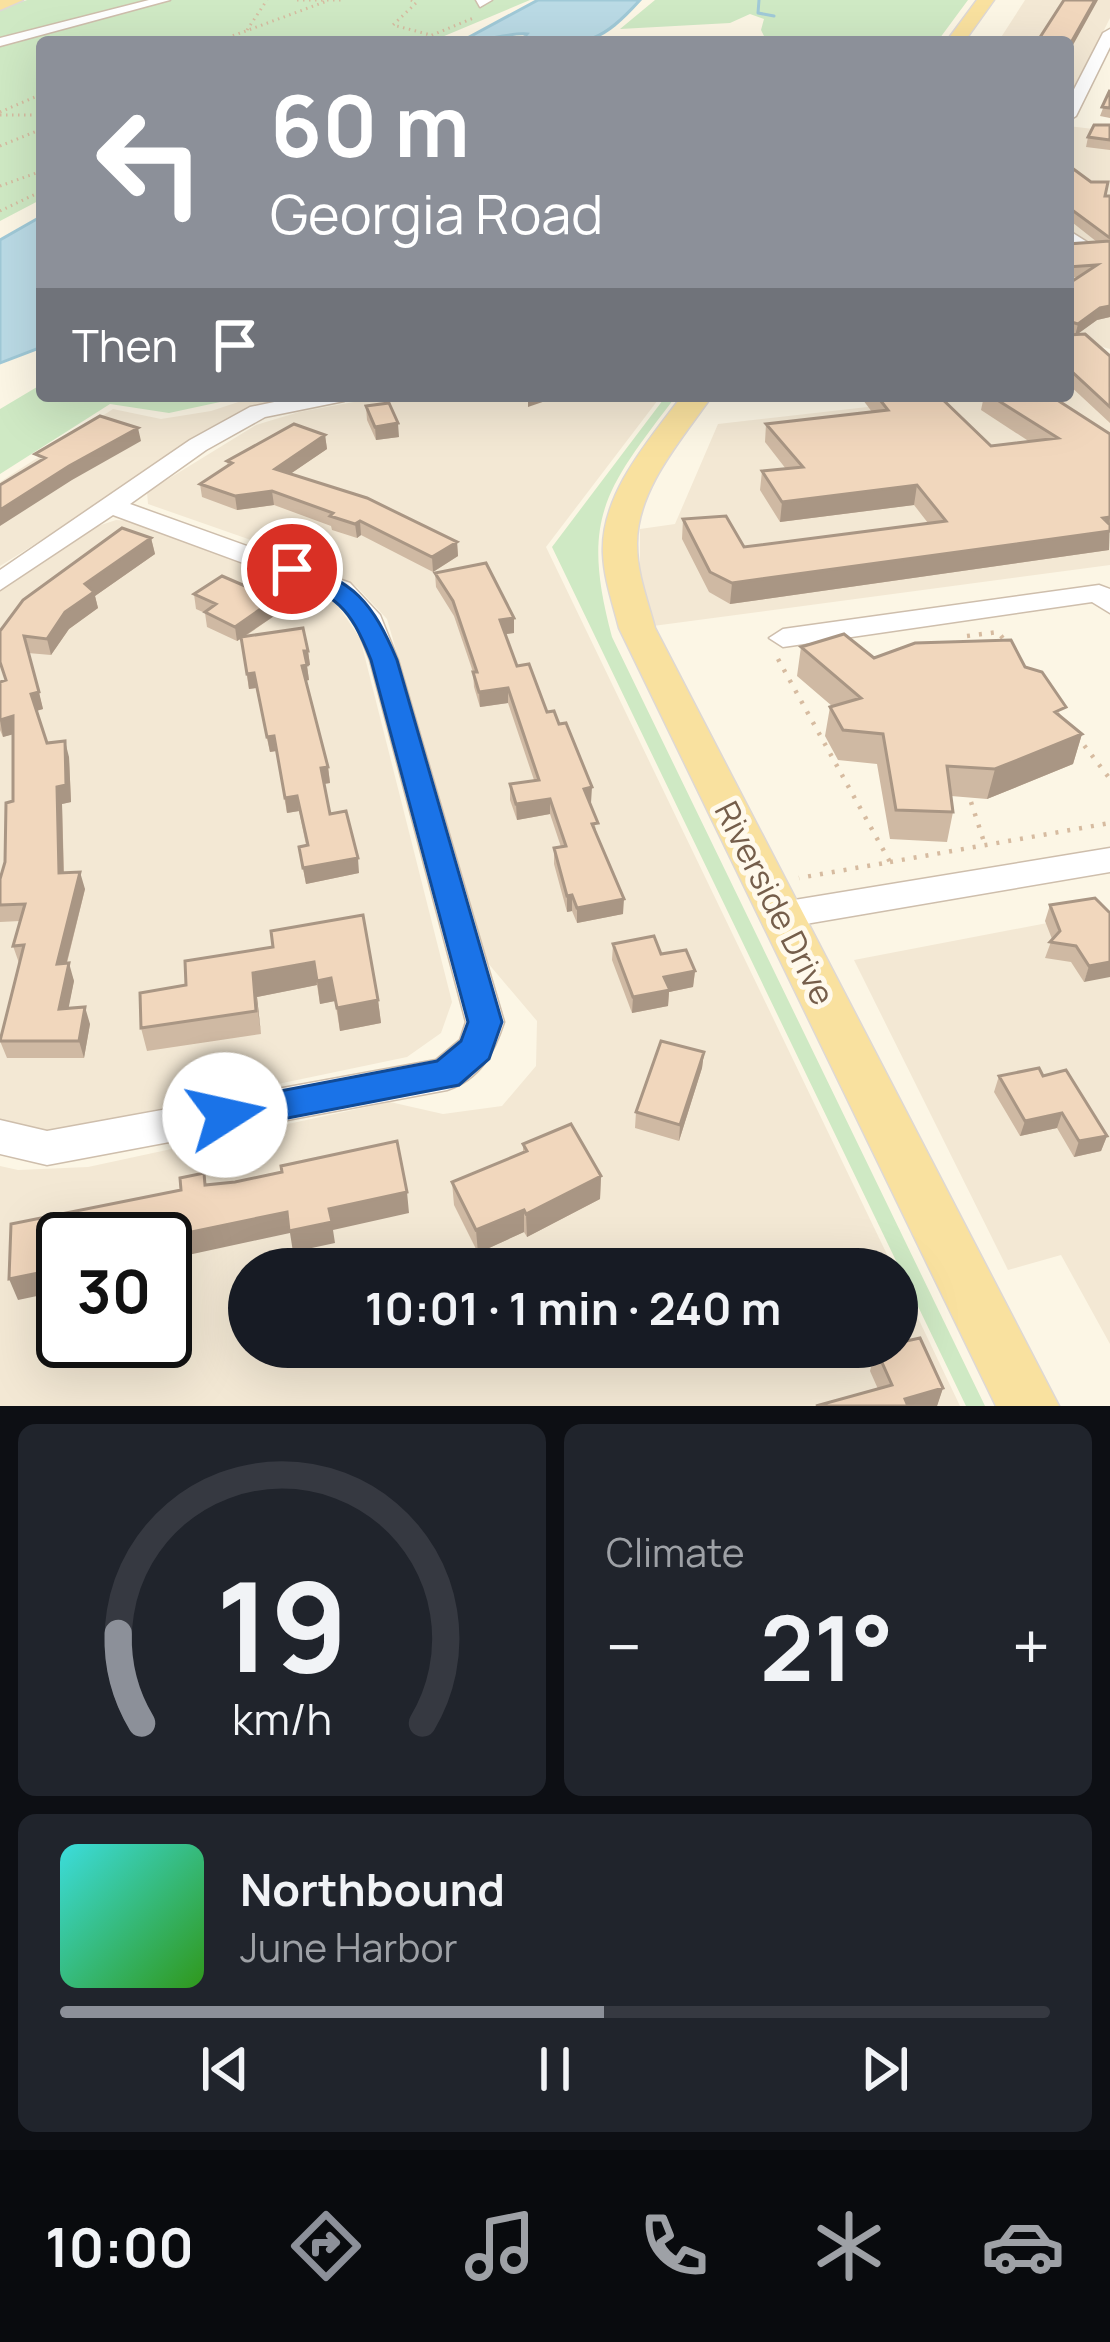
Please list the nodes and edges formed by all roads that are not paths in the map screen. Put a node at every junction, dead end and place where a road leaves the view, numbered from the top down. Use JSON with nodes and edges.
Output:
{"nodes":[{"id":1,"x":15,"y":0,"type":"edge"},
{"id":2,"x":164,"y":0,"type":"edge"},
{"id":3,"x":986,"y":0,"type":"edge"},
{"id":4,"x":0,"y":5,"type":"edge"},
{"id":5,"x":1110,"y":33,"type":"edge"},
{"id":6,"x":959,"y":36,"type":"edge"},
{"id":7,"x":0,"y":42,"type":"edge"},
{"id":8,"x":1101,"y":72,"type":"edge"},
{"id":9,"x":1074,"y":121,"type":"edge"},
{"id":10,"x":307,"y":402,"type":"edge"},
{"id":11,"x":693,"y":402,"type":"edge"},
{"id":12,"x":112,"y":506,"type":"junction"},
{"id":13,"x":0,"y":582,"type":"edge"},
{"id":14,"x":1110,"y":605,"type":"edge"},
{"id":15,"x":781,"y":648,"type":"road end"},
{"id":16,"x":1110,"y":860,"type":"edge"},
{"id":17,"x":788,"y":897,"type":"junction"},
{"id":18,"x":0,"y":1137,"type":"edge"},
{"id":19,"x":1028,"y":1406,"type":"edge"}],
"edges":[{"from":1,"to":4,"type":"main road"},
{"from":2,"to":7,"type":"street"},
{"from":3,"to":6,"type":"main road"},
{"from":5,"to":8,"type":"street"},
{"from":8,"to":9,"type":"street"},
{"from":10,"to":12,"type":"street"},
{"from":11,"to":17,"type":"main road","name":"Riverside Drive"},
{"from":12,"to":13,"type":"street"},
{"from":12,"to":18,"type":"street"},
{"from":14,"to":15,"type":"street"},
{"from":16,"to":17,"type":"street"},
{"from":17,"to":19,"type":"main road","name":"Riverside Drive"}]}
